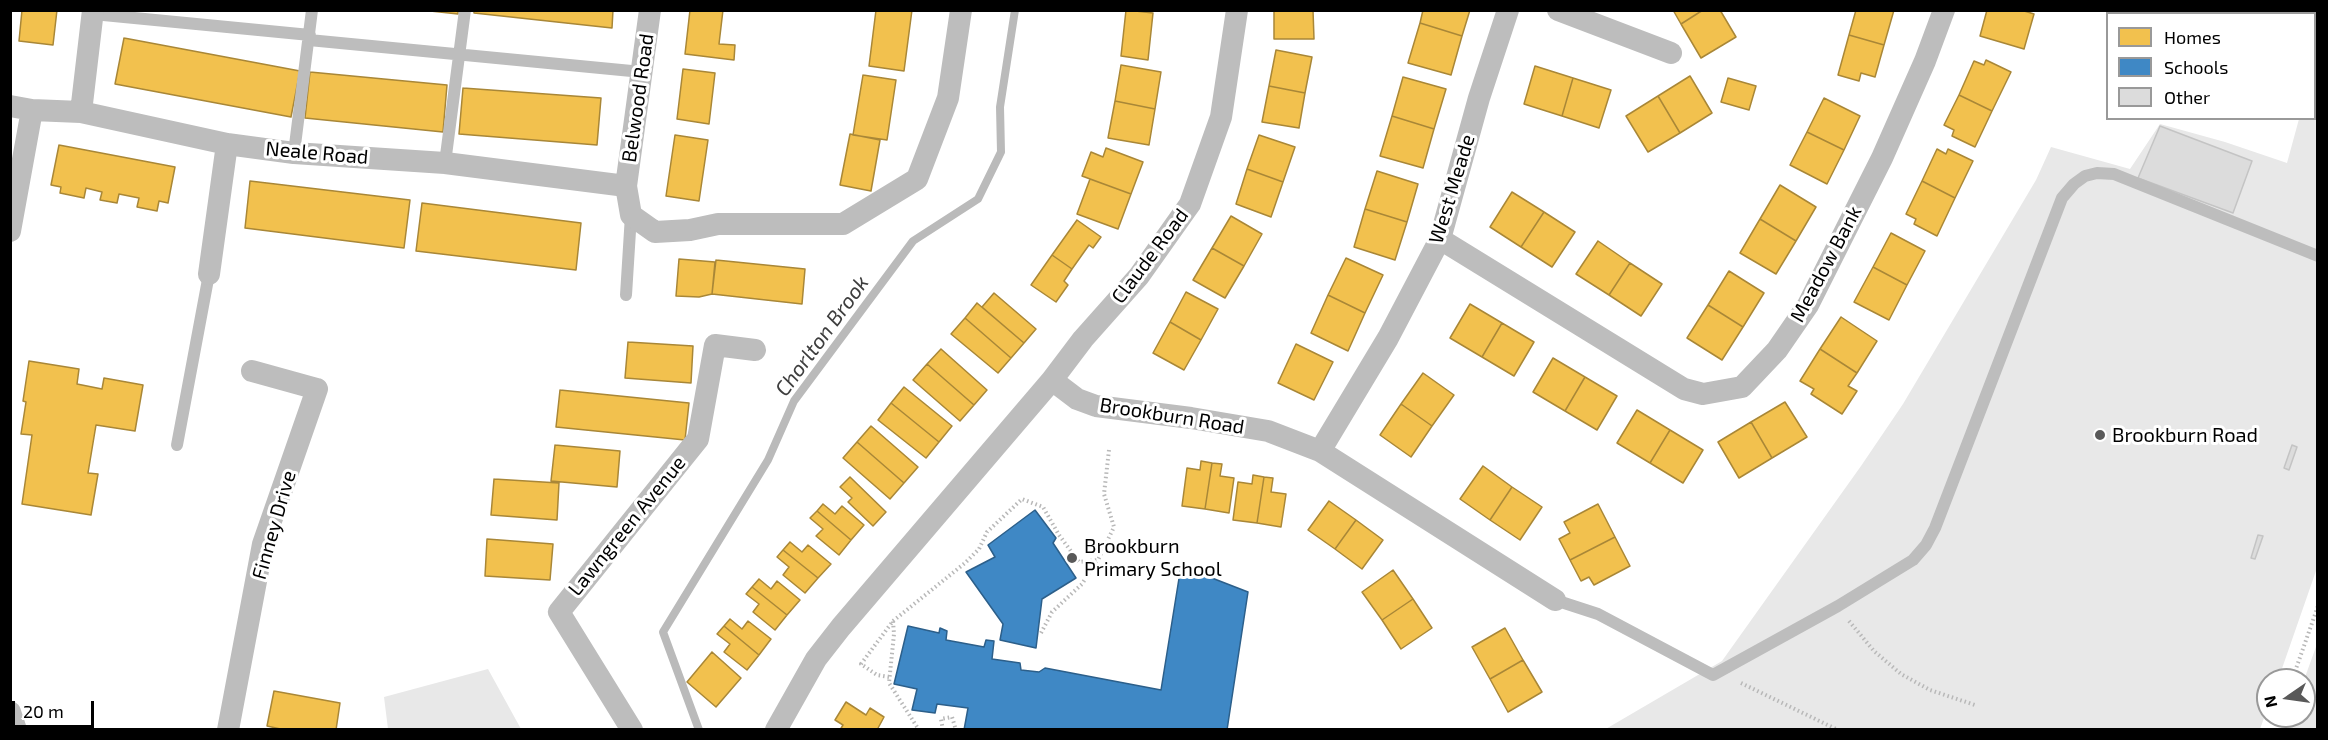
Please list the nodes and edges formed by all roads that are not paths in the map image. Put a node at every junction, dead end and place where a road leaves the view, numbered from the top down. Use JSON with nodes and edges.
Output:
{"nodes":[{"id":1,"x":312,"y":10,"type":"edge"},
{"id":2,"x":465,"y":10,"type":"edge"},
{"id":3,"x":650,"y":10,"type":"edge"},
{"id":4,"x":962,"y":10,"type":"edge"},
{"id":5,"x":1237,"y":10,"type":"edge"},
{"id":6,"x":1508,"y":10,"type":"edge"},
{"id":7,"x":1558,"y":10,"type":"edge"},
{"id":8,"x":1944,"y":10,"type":"edge"},
{"id":9,"x":93,"y":12,"type":"edge"},
{"id":10,"x":309,"y":38,"type":"junction"},
{"id":11,"x":1671,"y":53,"type":"dead end"},
{"id":12,"x":460,"y":54,"type":"junction"},
{"id":13,"x":642,"y":72,"type":"junction"},
{"id":14,"x":21,"y":108,"type":"edge"},
{"id":15,"x":81,"y":112,"type":"junction"},
{"id":16,"x":227,"y":144,"type":"junction"},
{"id":17,"x":294,"y":153,"type":"junction"},
{"id":18,"x":445,"y":163,"type":"junction"},
{"id":19,"x":626,"y":186,"type":"junction"},
{"id":20,"x":631,"y":215,"type":"junction"},
{"id":21,"x":10,"y":231,"type":"edge"},
{"id":22,"x":1440,"y":239,"type":"junction"},
{"id":23,"x":2318,"y":256,"type":"edge"},
{"id":24,"x":209,"y":274,"type":"joint"},
{"id":25,"x":626,"y":295,"type":"dead end"},
{"id":26,"x":755,"y":350,"type":"dead end"},
{"id":27,"x":252,"y":371,"type":"dead end"},
{"id":28,"x":1052,"y":380,"type":"junction"},
{"id":29,"x":177,"y":445,"type":"dead end"},
{"id":30,"x":1320,"y":451,"type":"junction"},
{"id":31,"x":1555,"y":600,"type":"joint"},
{"id":32,"x":10,"y":712,"type":"edge"},
{"id":33,"x":16,"y":729,"type":"edge"},
{"id":34,"x":228,"y":729,"type":"edge"},
{"id":35,"x":632,"y":729,"type":"edge"},
{"id":36,"x":776,"y":729,"type":"edge"}],
"edges":[{"from":1,"to":10,"type":"lane"},
{"from":2,"to":12,"type":"lane"},
{"from":3,"to":13,"type":"street","name":"Belwood Road"},
{"from":4,"to":20,"type":"street"},
{"from":5,"to":28,"type":"street","name":"Claude Road"},
{"from":6,"to":22,"type":"street","name":"West Meade"},
{"from":7,"to":11,"type":"street"},
{"from":8,"to":22,"type":"street","name":"Meadow Bank"},
{"from":9,"to":10,"type":"lane"},
{"from":9,"to":15,"type":"street"},
{"from":10,"to":12,"type":"lane"},
{"from":10,"to":17,"type":"lane"},
{"from":12,"to":13,"type":"lane"},
{"from":12,"to":18,"type":"lane"},
{"from":13,"to":19,"type":"street","name":"Belwood Road"},
{"from":14,"to":15,"type":"street","name":"Neale Road"},
{"from":14,"to":21,"type":"street"},
{"from":15,"to":16,"type":"street","name":"Neale Road"},
{"from":16,"to":17,"type":"street","name":"Neale Road"},
{"from":16,"to":24,"type":"street"},
{"from":17,"to":18,"type":"street","name":"Neale Road"},
{"from":18,"to":19,"type":"street","name":"Neale Road"},
{"from":19,"to":20,"type":"street","name":"Belwood Road"},
{"from":20,"to":25,"type":"lane"},
{"from":22,"to":30,"type":"street","name":"West Meade"},
{"from":23,"to":31,"type":"lane"},
{"from":24,"to":29,"type":"lane"},
{"from":26,"to":35,"type":"street","name":"Lawngreen Avenue"},
{"from":27,"to":34,"type":"street","name":"Finney Drive"},
{"from":28,"to":30,"type":"street","name":"Brookburn Road"},
{"from":28,"to":36,"type":"street"},
{"from":30,"to":31,"type":"street","name":"Brookburn Road"},
{"from":32,"to":33,"type":"street"}]}
